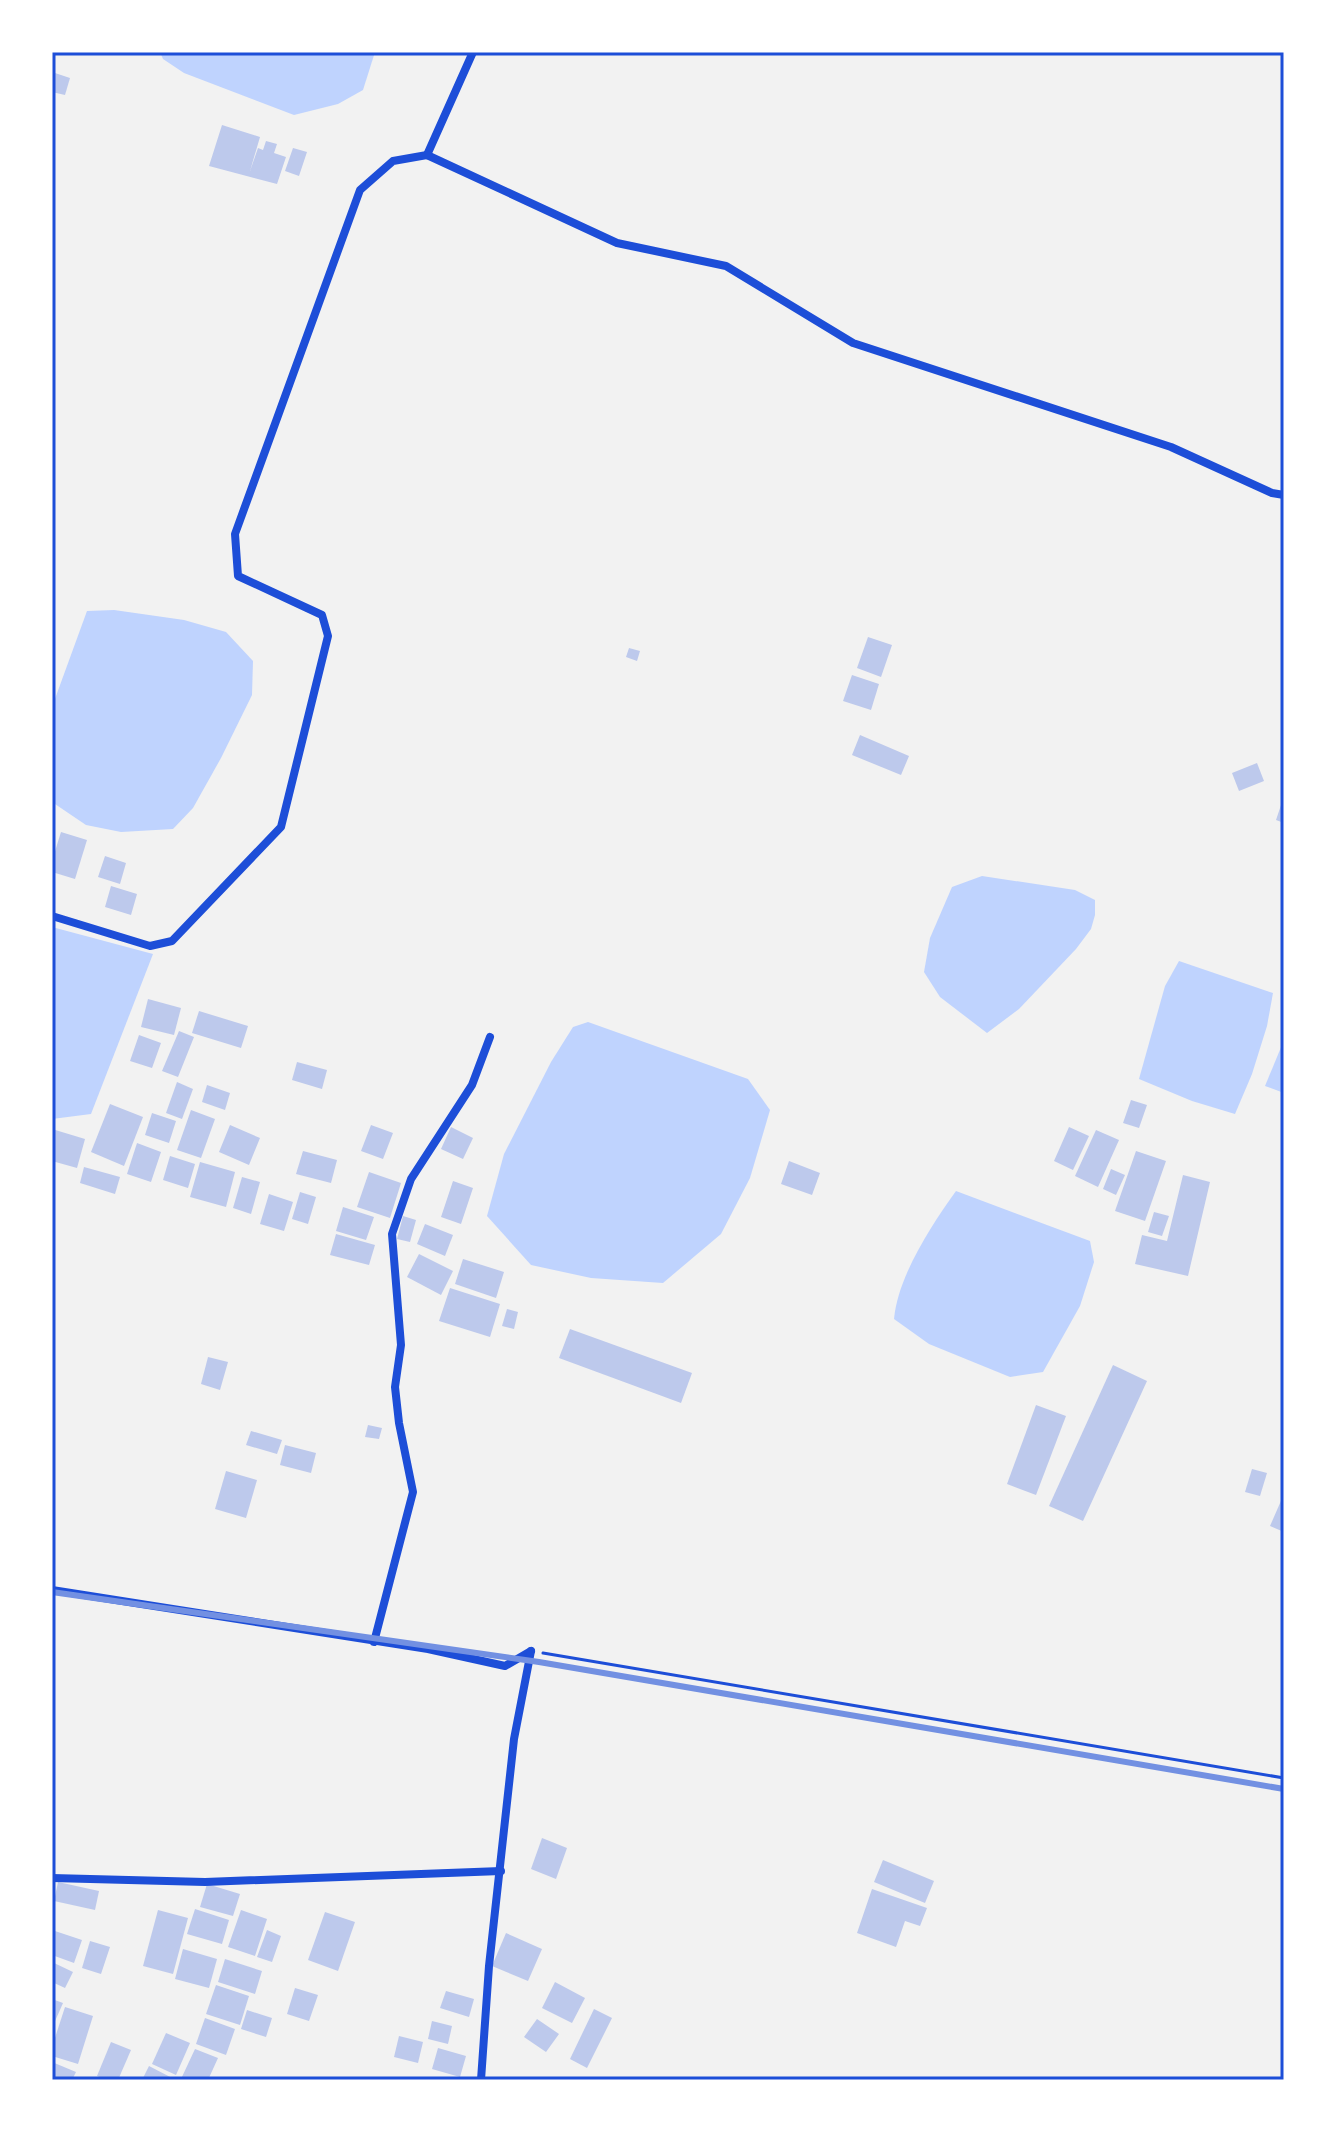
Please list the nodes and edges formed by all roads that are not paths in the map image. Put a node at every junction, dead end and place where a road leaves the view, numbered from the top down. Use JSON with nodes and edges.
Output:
{"nodes":[{"id":1,"x":473,"y":52,"type":"edge"},
{"id":2,"x":427,"y":155,"type":"junction"},
{"id":3,"x":1284,"y":495,"type":"edge"},
{"id":4,"x":52,"y":916,"type":"edge"},
{"id":5,"x":490,"y":1037,"type":"dead end"},
{"id":6,"x":52,"y":1590,"type":"edge"},
{"id":7,"x":374,"y":1642,"type":"junction"},
{"id":8,"x":501,"y":1871,"type":"junction"},
{"id":9,"x":52,"y":1878,"type":"edge"},
{"id":10,"x":481,"y":2080,"type":"edge"}],
"edges":[{"from":1,"to":2,"type":"street"},
{"from":2,"to":3,"type":"street"},
{"from":2,"to":4,"type":"street"},
{"from":5,"to":7,"type":"street"},
{"from":6,"to":7,"type":"street"},
{"from":7,"to":8,"type":"street"},
{"from":8,"to":9,"type":"street"},
{"from":8,"to":10,"type":"street"}]}
